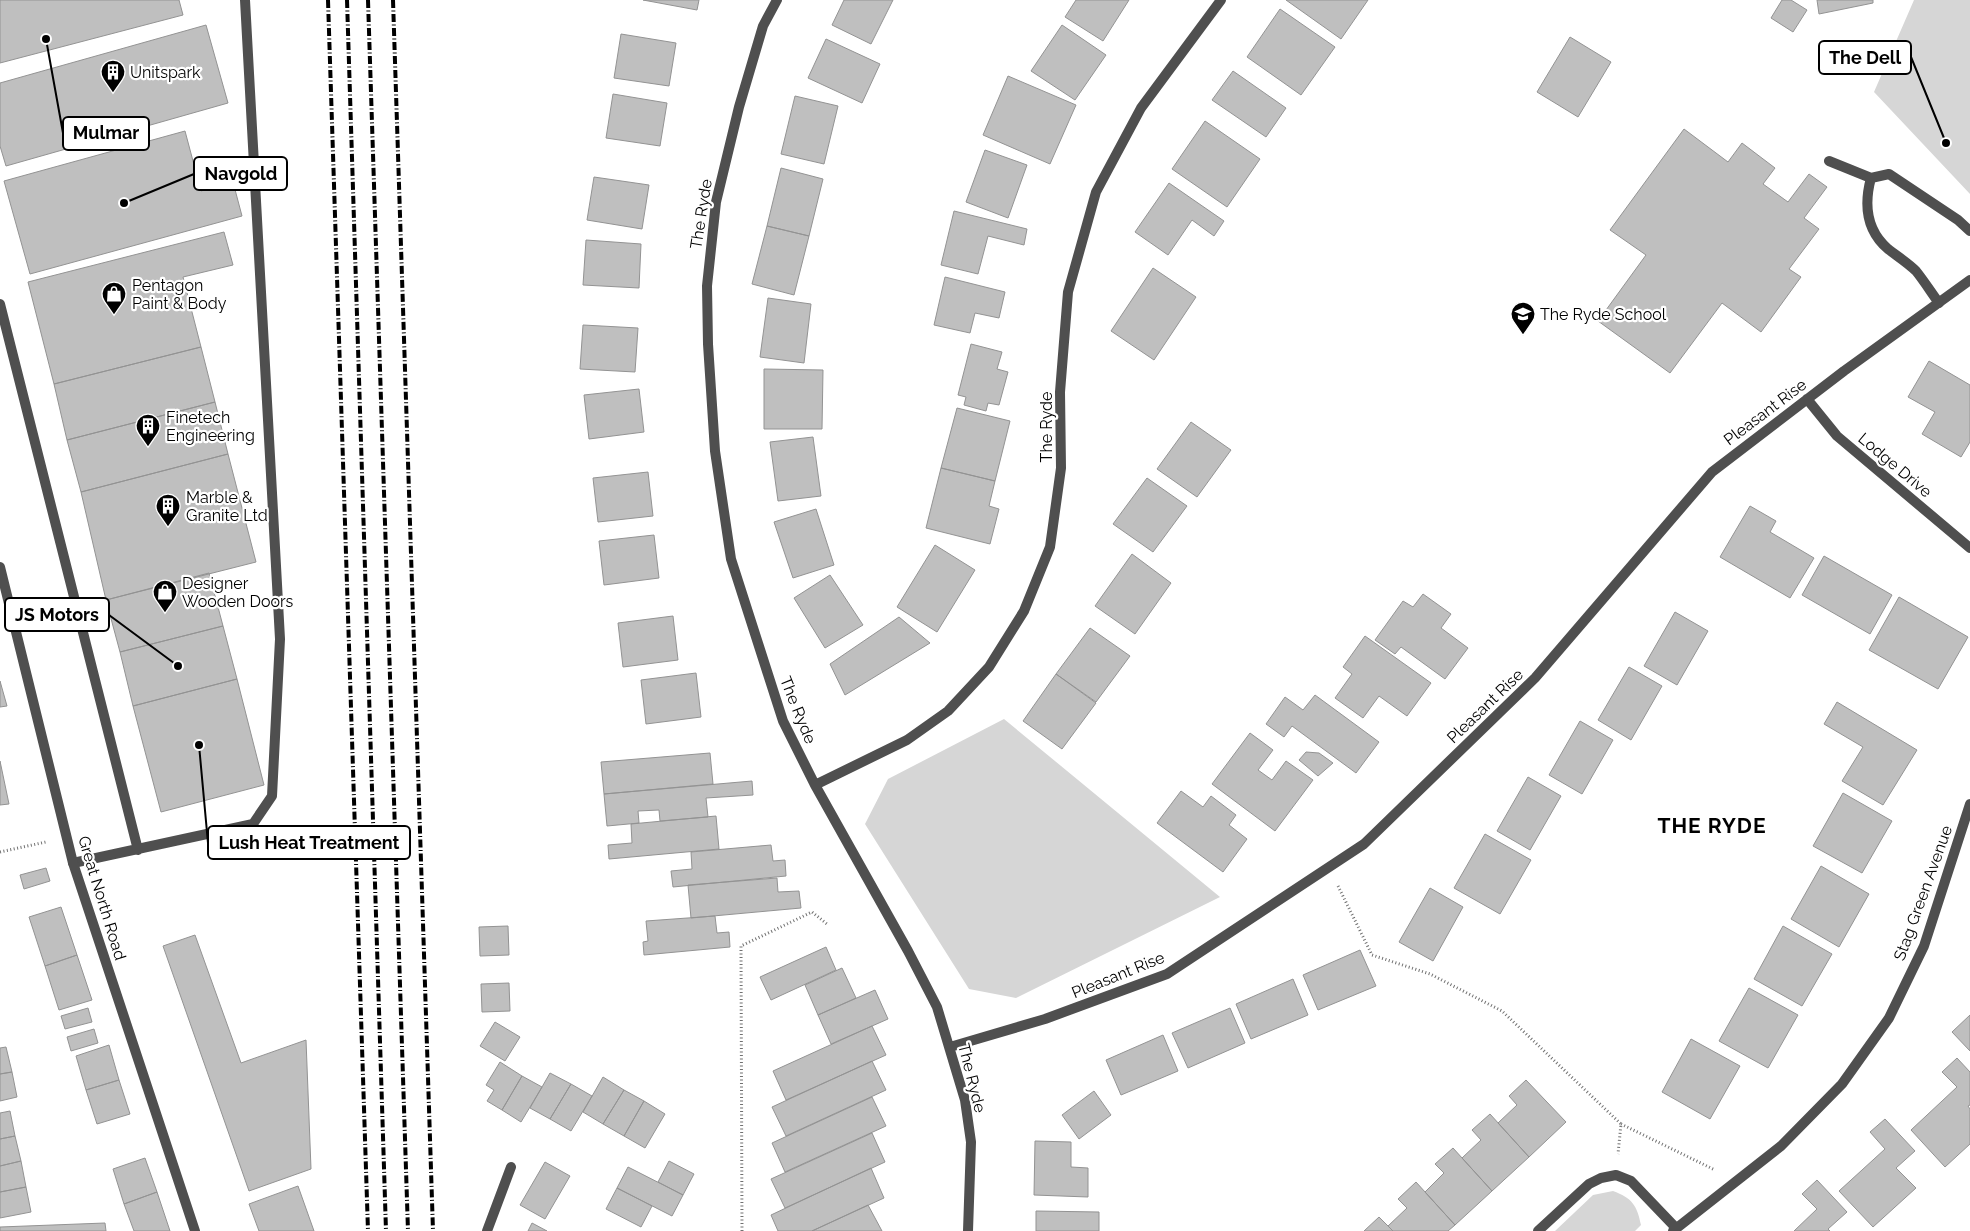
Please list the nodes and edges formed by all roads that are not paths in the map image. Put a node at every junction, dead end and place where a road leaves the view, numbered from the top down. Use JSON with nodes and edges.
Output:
{"nodes":[{"id":1,"x":245,"y":0,"type":"edge"},
{"id":2,"x":777,"y":0,"type":"edge"},
{"id":3,"x":1221,"y":0,"type":"edge"},
{"id":4,"x":1828,"y":161,"type":"dead end"},
{"id":5,"x":1871,"y":178,"type":"junction"},
{"id":6,"x":1970,"y":231,"type":"edge"},
{"id":7,"x":1970,"y":280,"type":"edge"},
{"id":8,"x":1939,"y":303,"type":"junction"},
{"id":9,"x":0,"y":304,"type":"edge"},
{"id":10,"x":1807,"y":399,"type":"junction"},
{"id":11,"x":1970,"y":548,"type":"edge"},
{"id":12,"x":0,"y":567,"type":"edge"},
{"id":13,"x":815,"y":785,"type":"junction"},
{"id":14,"x":1970,"y":804,"type":"edge"},
{"id":15,"x":138,"y":850,"type":"junction"},
{"id":16,"x":73,"y":863,"type":"junction"},
{"id":17,"x":950,"y":1047,"type":"junction"},
{"id":18,"x":511,"y":1167,"type":"dead end"},
{"id":19,"x":1675,"y":1229,"type":"edge"},
{"id":20,"x":195,"y":1231,"type":"edge"},
{"id":21,"x":487,"y":1231,"type":"edge"},
{"id":22,"x":968,"y":1231,"type":"edge"},
{"id":23,"x":1538,"y":1231,"type":"edge"}],
"edges":[{"from":1,"to":15,"type":"street"},
{"from":2,"to":13,"type":"street","name":"The Ryde"},
{"from":3,"to":13,"type":"street","name":"The Ryde"},
{"from":4,"to":5,"type":"street"},
{"from":5,"to":6,"type":"street"},
{"from":5,"to":8,"type":"street"},
{"from":7,"to":8,"type":"street","name":"Pleasant Rise"},
{"from":8,"to":10,"type":"street","name":"Pleasant Rise"},
{"from":9,"to":15,"type":"street"},
{"from":10,"to":11,"type":"street","name":"Lodge Drive"},
{"from":10,"to":17,"type":"street","name":"Pleasant Rise"},
{"from":12,"to":16,"type":"street","name":"Great North Road"},
{"from":13,"to":17,"type":"street","name":"The Ryde"},
{"from":14,"to":19,"type":"street","name":"Stag Green Avenue"},
{"from":15,"to":16,"type":"street"},
{"from":16,"to":20,"type":"street","name":"Great North Road"},
{"from":17,"to":22,"type":"street","name":"The Ryde"},
{"from":18,"to":21,"type":"street"},
{"from":19,"to":23,"type":"street","name":"Stag Green Avenue"}]}
